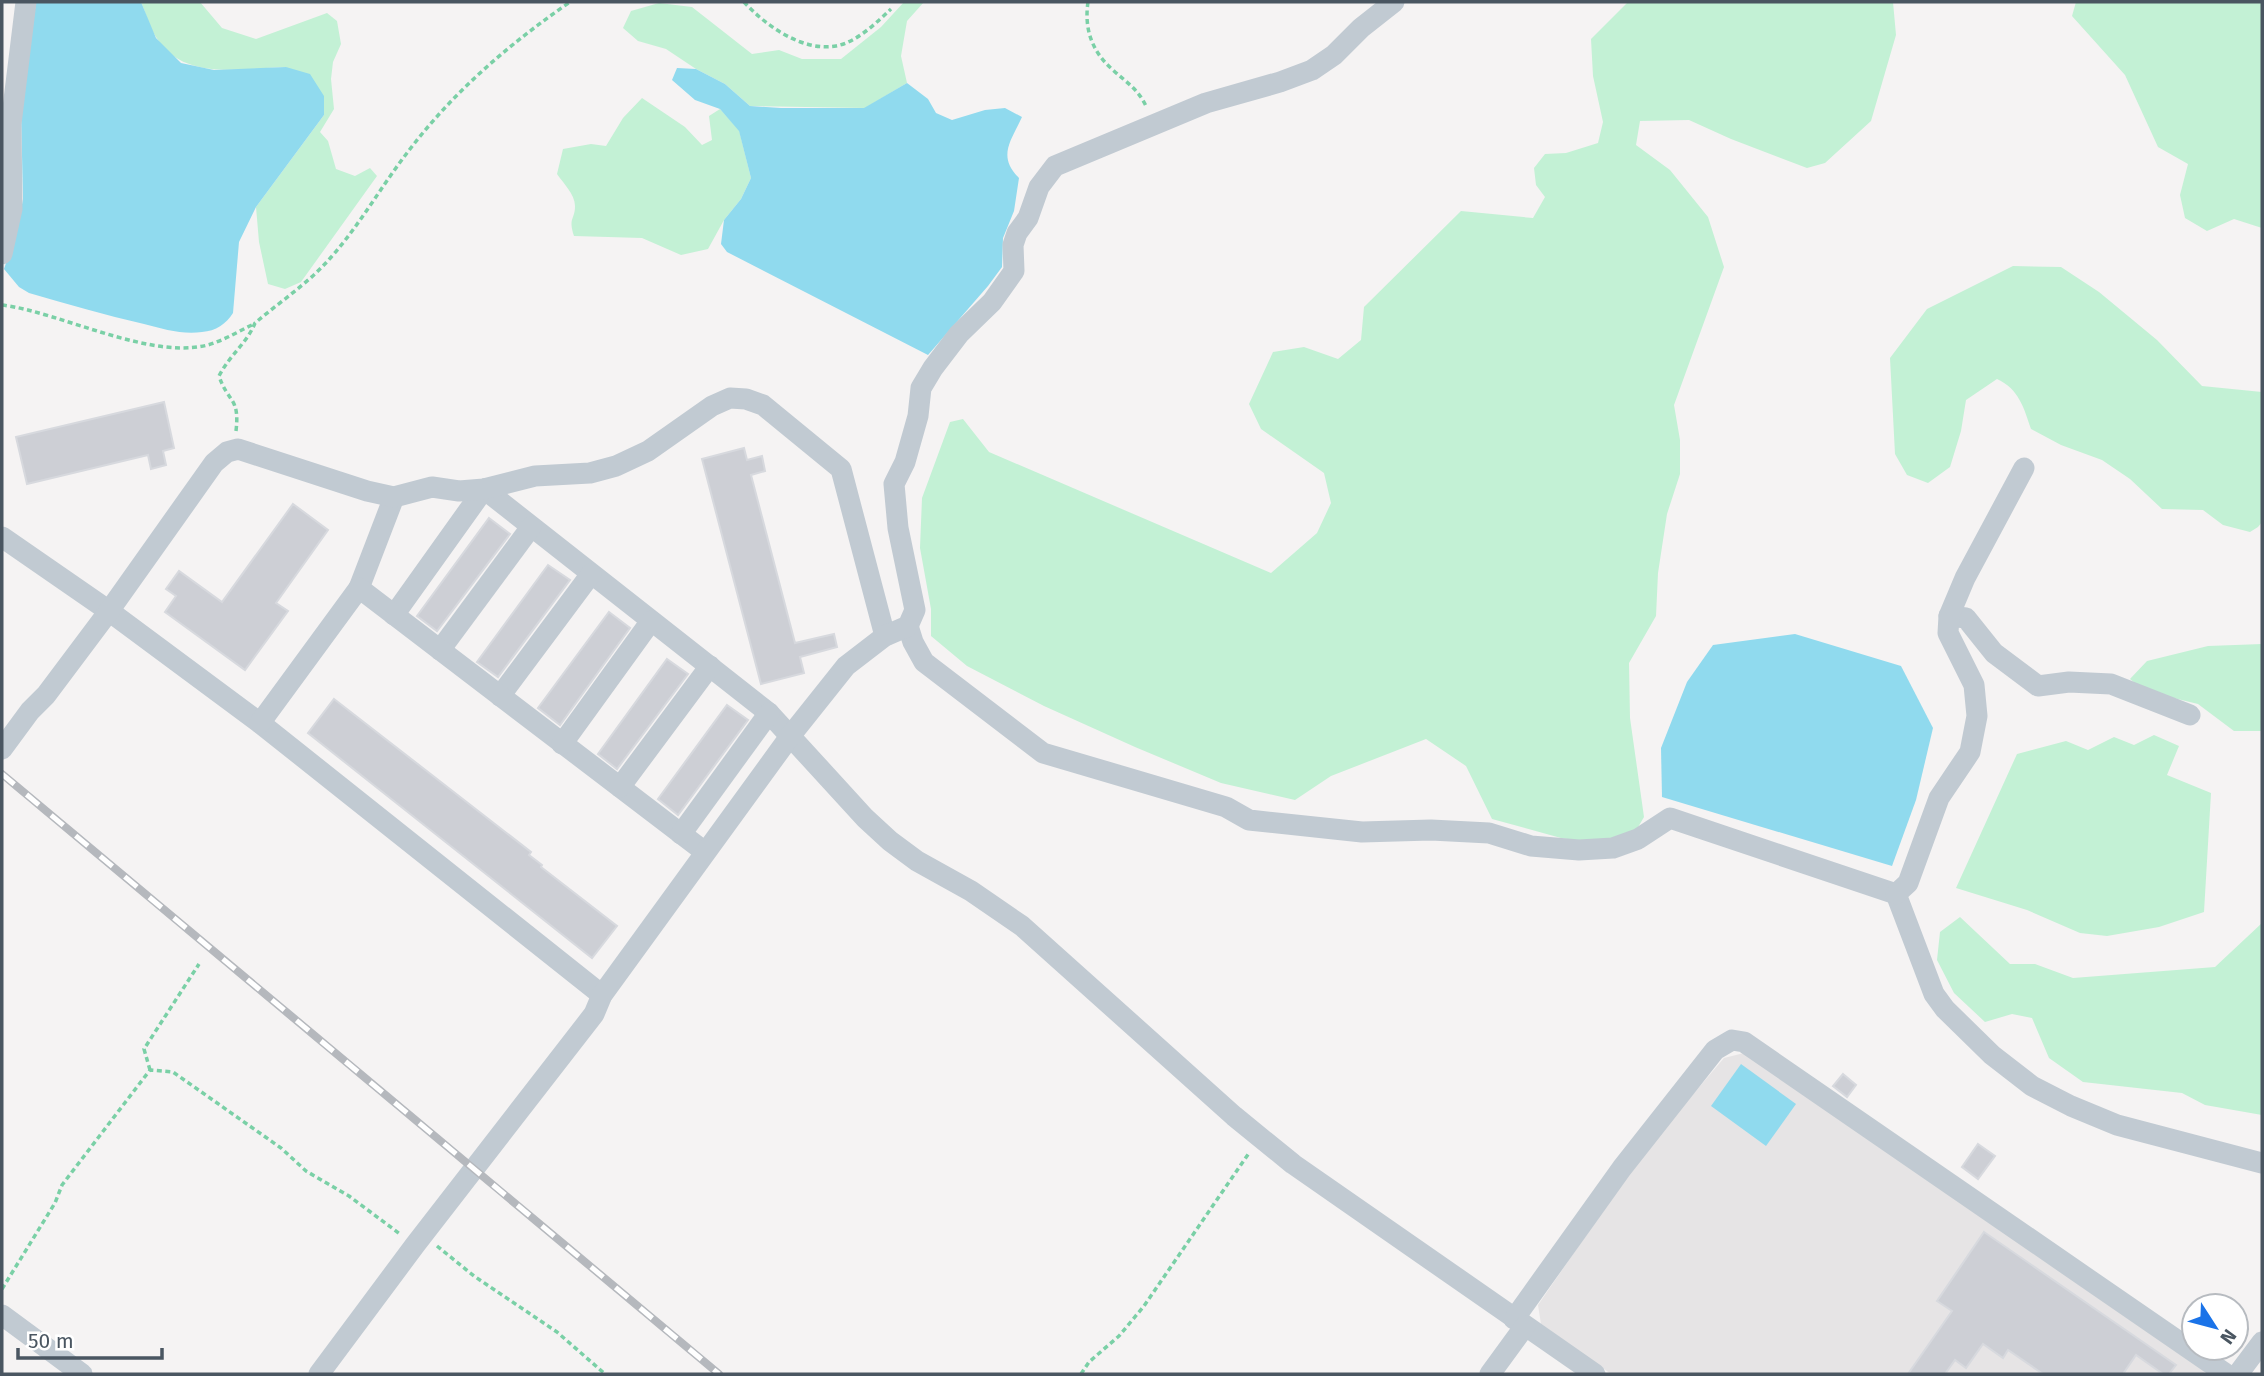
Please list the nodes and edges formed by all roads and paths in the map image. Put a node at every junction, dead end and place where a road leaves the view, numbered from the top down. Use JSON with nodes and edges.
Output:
{"nodes":[{"id":1,"x":26,"y":2,"type":"edge"},
{"id":2,"x":570,"y":2,"type":"edge"},
{"id":3,"x":744,"y":2,"type":"edge"},
{"id":4,"x":1088,"y":2,"type":"edge"},
{"id":5,"x":1394,"y":2,"type":"edge"},
{"id":6,"x":891,"y":9,"type":"dead end"},
{"id":7,"x":1149,"y":125,"type":"junction"},
{"id":8,"x":2,"y":254,"type":"edge"},
{"id":9,"x":2,"y":305,"type":"edge"},
{"id":10,"x":255,"y":323,"type":"junction"},
{"id":11,"x":233,"y":450,"type":"junction"},
{"id":12,"x":2024,"y":468,"type":"dead end"},
{"id":13,"x":484,"y":489,"type":"junction"},
{"id":14,"x":394,"y":496,"type":"junction"},
{"id":15,"x":531,"y":527,"type":"junction"},
{"id":16,"x":2,"y":537,"type":"edge"},
{"id":17,"x":591,"y":574,"type":"junction"},
{"id":18,"x":359,"y":589,"type":"junction"},
{"id":19,"x":109,"y":611,"type":"junction"},
{"id":20,"x":394,"y":615,"type":"junction"},
{"id":21,"x":1949,"y":616,"type":"junction"},
{"id":22,"x":651,"y":621,"type":"junction"},
{"id":23,"x":908,"y":625,"type":"junction"},
{"id":24,"x":884,"y":636,"type":"junction"},
{"id":25,"x":440,"y":650,"type":"junction"},
{"id":26,"x":710,"y":666,"type":"junction"},
{"id":27,"x":500,"y":696,"type":"junction"},
{"id":28,"x":769,"y":713,"type":"junction"},
{"id":29,"x":2190,"y":715,"type":"dead end"},
{"id":30,"x":260,"y":723,"type":"junction"},
{"id":31,"x":791,"y":734,"type":"junction"},
{"id":32,"x":562,"y":744,"type":"junction"},
{"id":33,"x":2,"y":749,"type":"edge"},
{"id":34,"x":620,"y":788,"type":"junction"},
{"id":35,"x":681,"y":834,"type":"junction"},
{"id":36,"x":705,"y":852,"type":"junction"},
{"id":37,"x":1896,"y":894,"type":"junction"},
{"id":38,"x":199,"y":964,"type":"dead end"},
{"id":39,"x":601,"y":995,"type":"junction"},
{"id":40,"x":150,"y":1070,"type":"junction"},
{"id":41,"x":1260,"y":1137,"type":"junction"},
{"id":42,"x":2262,"y":1163,"type":"edge"},
{"id":43,"x":419,"y":1240,"type":"junction"},
{"id":44,"x":2,"y":1289,"type":"edge"},
{"id":45,"x":2,"y":1315,"type":"edge"},
{"id":46,"x":1520,"y":1323,"type":"junction"},
{"id":47,"x":2259,"y":1352,"type":"edge"},
{"id":48,"x":82,"y":1374,"type":"edge"},
{"id":49,"x":319,"y":1374,"type":"edge"},
{"id":50,"x":605,"y":1374,"type":"edge"},
{"id":51,"x":1081,"y":1374,"type":"edge"},
{"id":52,"x":1490,"y":1374,"type":"edge"},
{"id":53,"x":1595,"y":1374,"type":"edge"},
{"id":54,"x":2226,"y":1374,"type":"edge"},
{"id":55,"x":2238,"y":1374,"type":"edge"}],
"edges":[{"from":1,"to":8,"type":"street"},
{"from":2,"to":10,"type":"path"},
{"from":3,"to":6,"type":"path"},
{"from":4,"to":7,"type":"path"},
{"from":5,"to":7,"type":"street"},
{"from":7,"to":23,"type":"street"},
{"from":9,"to":10,"type":"path"},
{"from":10,"to":11,"type":"path"},
{"from":11,"to":14,"type":"street"},
{"from":11,"to":19,"type":"street"},
{"from":12,"to":21,"type":"street"},
{"from":13,"to":14,"type":"street"},
{"from":13,"to":15,"type":"street"},
{"from":13,"to":20,"type":"street"},
{"from":13,"to":24,"type":"street"},
{"from":14,"to":18,"type":"street"},
{"from":15,"to":17,"type":"street"},
{"from":15,"to":25,"type":"street"},
{"from":16,"to":19,"type":"street"},
{"from":17,"to":22,"type":"street"},
{"from":17,"to":27,"type":"street"},
{"from":18,"to":20,"type":"street"},
{"from":18,"to":30,"type":"street"},
{"from":19,"to":30,"type":"street"},
{"from":19,"to":33,"type":"street"},
{"from":20,"to":25,"type":"street"},
{"from":21,"to":29,"type":"street"},
{"from":21,"to":37,"type":"street"},
{"from":22,"to":26,"type":"street"},
{"from":22,"to":32,"type":"street"},
{"from":23,"to":24,"type":"street"},
{"from":23,"to":37,"type":"street"},
{"from":24,"to":31,"type":"street"},
{"from":25,"to":27,"type":"street"},
{"from":26,"to":28,"type":"street"},
{"from":26,"to":34,"type":"street"},
{"from":27,"to":32,"type":"street"},
{"from":28,"to":31,"type":"street"},
{"from":28,"to":35,"type":"street"},
{"from":30,"to":39,"type":"street"},
{"from":31,"to":36,"type":"street"},
{"from":31,"to":41,"type":"street"},
{"from":32,"to":34,"type":"street"},
{"from":34,"to":35,"type":"street"},
{"from":35,"to":36,"type":"street"},
{"from":36,"to":39,"type":"street"},
{"from":37,"to":42,"type":"street"},
{"from":38,"to":40,"type":"path"},
{"from":39,"to":43,"type":"street"},
{"from":40,"to":43,"type":"path"},
{"from":40,"to":44,"type":"path"},
{"from":41,"to":46,"type":"street"},
{"from":41,"to":51,"type":"path"},
{"from":43,"to":49,"type":"street"},
{"from":43,"to":50,"type":"path"},
{"from":45,"to":48,"type":"street"},
{"from":46,"to":52,"type":"street"},
{"from":46,"to":53,"type":"street"},
{"from":46,"to":54,"type":"street"},
{"from":47,"to":55,"type":"street"}]}
